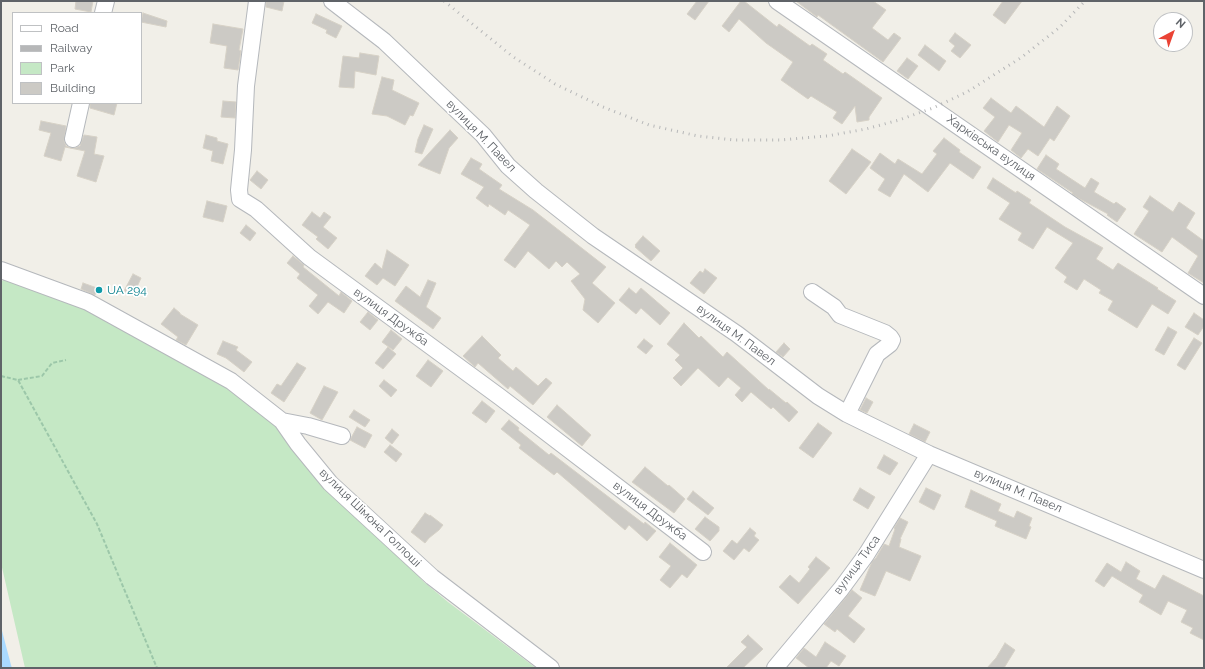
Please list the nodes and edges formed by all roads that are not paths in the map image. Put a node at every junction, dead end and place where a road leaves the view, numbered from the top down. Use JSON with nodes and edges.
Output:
{"nodes":[{"id":1,"x":106,"y":1,"type":"edge"},
{"id":2,"x":257,"y":1,"type":"edge"},
{"id":3,"x":332,"y":1,"type":"edge"},
{"id":4,"x":777,"y":1,"type":"edge"},
{"id":5,"x":103,"y":12,"type":"edge"},
{"id":6,"x":80,"y":104,"type":"edge"},
{"id":7,"x":73,"y":139,"type":"dead end"},
{"id":8,"x":1,"y":270,"type":"edge"},
{"id":9,"x":812,"y":292,"type":"dead end"},
{"id":10,"x":1204,"y":296,"type":"edge"},
{"id":11,"x":847,"y":414,"type":"junction"},
{"id":12,"x":282,"y":421,"type":"junction"},
{"id":13,"x":342,"y":436,"type":"dead end"},
{"id":14,"x":929,"y":454,"type":"junction"},
{"id":15,"x":704,"y":552,"type":"dead end"},
{"id":16,"x":1204,"y":570,"type":"edge"},
{"id":17,"x":551,"y":668,"type":"edge"},
{"id":18,"x":775,"y":668,"type":"edge"}],
"edges":[{"from":1,"to":5,"type":"street"},
{"from":2,"to":15,"type":"street","name":"вулиця Дружба"},
{"from":3,"to":11,"type":"street","name":"вулиця М. Павел"},
{"from":4,"to":10,"type":"street","name":"Харківська вулиця"},
{"from":6,"to":7,"type":"street"},
{"from":8,"to":12,"type":"street","name":"вулиця Шімона Голлоші"},
{"from":9,"to":11,"type":"street"},
{"from":11,"to":14,"type":"street","name":"вулиця М. Павел"},
{"from":12,"to":13,"type":"street"},
{"from":12,"to":17,"type":"street","name":"вулиця Шімона Голлоші"},
{"from":14,"to":16,"type":"street","name":"вулиця М. Павел"},
{"from":14,"to":18,"type":"street","name":"вулиця Тиса"}]}
